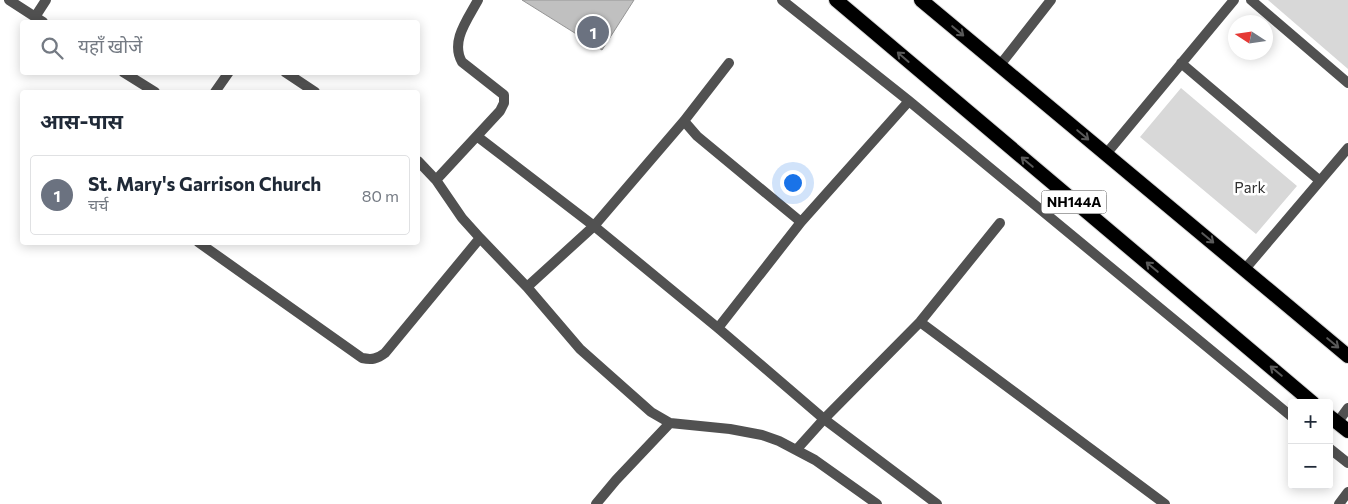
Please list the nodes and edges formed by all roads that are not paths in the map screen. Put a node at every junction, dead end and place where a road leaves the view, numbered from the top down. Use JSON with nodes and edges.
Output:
{"nodes":[{"id":1,"x":9,"y":0,"type":"edge"},
{"id":2,"x":46,"y":0,"type":"edge"},
{"id":3,"x":478,"y":0,"type":"edge"},
{"id":4,"x":782,"y":0,"type":"edge"},
{"id":5,"x":836,"y":0,"type":"edge"},
{"id":6,"x":920,"y":0,"type":"edge"},
{"id":7,"x":1234,"y":0,"type":"edge"},
{"id":8,"x":1251,"y":0,"type":"edge"},
{"id":9,"x":1046,"y":2,"type":"edge"},
{"id":10,"x":39,"y":20,"type":"edge"},
{"id":11,"x":729,"y":63,"type":"dead end"},
{"id":12,"x":1181,"y":63,"type":"junction"},
{"id":13,"x":1000,"y":65,"type":"junction"},
{"id":14,"x":128,"y":75,"type":"edge"},
{"id":15,"x":227,"y":75,"type":"edge"},
{"id":16,"x":290,"y":75,"type":"edge"},
{"id":17,"x":1348,"y":83,"type":"edge"},
{"id":18,"x":152,"y":90,"type":"edge"},
{"id":19,"x":216,"y":90,"type":"edge"},
{"id":20,"x":312,"y":90,"type":"edge"},
{"id":21,"x":909,"y":101,"type":"junction"},
{"id":22,"x":684,"y":121,"type":"junction"},
{"id":23,"x":478,"y":137,"type":"junction"},
{"id":24,"x":1348,"y":148,"type":"edge"},
{"id":25,"x":1106,"y":154,"type":"junction"},
{"id":26,"x":420,"y":163,"type":"edge"},
{"id":27,"x":436,"y":180,"type":"junction"},
{"id":28,"x":1319,"y":180,"type":"junction"},
{"id":29,"x":801,"y":222,"type":"junction"},
{"id":30,"x":1000,"y":223,"type":"dead end"},
{"id":31,"x":594,"y":226,"type":"junction"},
{"id":32,"x":480,"y":238,"type":"junction"},
{"id":33,"x":202,"y":245,"type":"edge"},
{"id":34,"x":1245,"y":269,"type":"junction"},
{"id":35,"x":527,"y":287,"type":"junction"},
{"id":36,"x":920,"y":322,"type":"junction"},
{"id":37,"x":718,"y":328,"type":"junction"},
{"id":38,"x":1348,"y":356,"type":"edge"},
{"id":39,"x":1308,"y":399,"type":"edge"},
{"id":40,"x":1348,"y":408,"type":"edge"},
{"id":41,"x":1288,"y":414,"type":"edge"},
{"id":42,"x":824,"y":420,"type":"junction"},
{"id":43,"x":670,"y":423,"type":"junction"},
{"id":44,"x":1338,"y":423,"type":"edge"},
{"id":45,"x":797,"y":449,"type":"junction"},
{"id":46,"x":1333,"y":451,"type":"edge"},
{"id":47,"x":1348,"y":464,"type":"edge"},
{"id":48,"x":1348,"y":492,"type":"edge"},
{"id":49,"x":596,"y":504,"type":"edge"},
{"id":50,"x":877,"y":504,"type":"edge"},
{"id":51,"x":937,"y":504,"type":"edge"},
{"id":52,"x":1165,"y":504,"type":"edge"},
{"id":53,"x":1339,"y":504,"type":"edge"}],
"edges":[{"from":1,"to":10,"type":"street"},
{"from":2,"to":10,"type":"street"},
{"from":3,"to":23,"type":"street"},
{"from":4,"to":21,"type":"street"},
{"from":39,"to":5,"type":"highway","number":"NH144A","one_way":true},
{"from":6,"to":13,"type":"highway","one_way":true},
{"from":7,"to":12,"type":"street"},
{"from":8,"to":17,"type":"street"},
{"from":9,"to":13,"type":"street"},
{"from":11,"to":22,"type":"street"},
{"from":12,"to":25,"type":"street"},
{"from":12,"to":28,"type":"street"},
{"from":13,"to":25,"type":"highway","one_way":true},
{"from":14,"to":18,"type":"street"},
{"from":15,"to":19,"type":"street"},
{"from":16,"to":20,"type":"street"},
{"from":21,"to":29,"type":"street"},
{"from":21,"to":41,"type":"street"},
{"from":22,"to":29,"type":"street"},
{"from":22,"to":31,"type":"street"},
{"from":23,"to":27,"type":"street"},
{"from":23,"to":31,"type":"street"},
{"from":24,"to":28,"type":"street"},
{"from":25,"to":34,"type":"highway","one_way":true},
{"from":26,"to":27,"type":"street"},
{"from":27,"to":32,"type":"street"},
{"from":28,"to":34,"type":"street"},
{"from":29,"to":37,"type":"street"},
{"from":30,"to":36,"type":"street"},
{"from":31,"to":35,"type":"street"},
{"from":31,"to":37,"type":"street"},
{"from":32,"to":33,"type":"street"},
{"from":32,"to":35,"type":"street"},
{"from":34,"to":38,"type":"highway","one_way":true},
{"from":35,"to":43,"type":"street"},
{"from":36,"to":42,"type":"street"},
{"from":36,"to":52,"type":"street"},
{"from":37,"to":42,"type":"street"},
{"from":40,"to":44,"type":"street"},
{"from":42,"to":45,"type":"street"},
{"from":42,"to":51,"type":"street"},
{"from":43,"to":45,"type":"street"},
{"from":43,"to":49,"type":"street"},
{"from":45,"to":50,"type":"street"},
{"from":46,"to":47,"type":"street"},
{"from":48,"to":53,"type":"street"}]}
